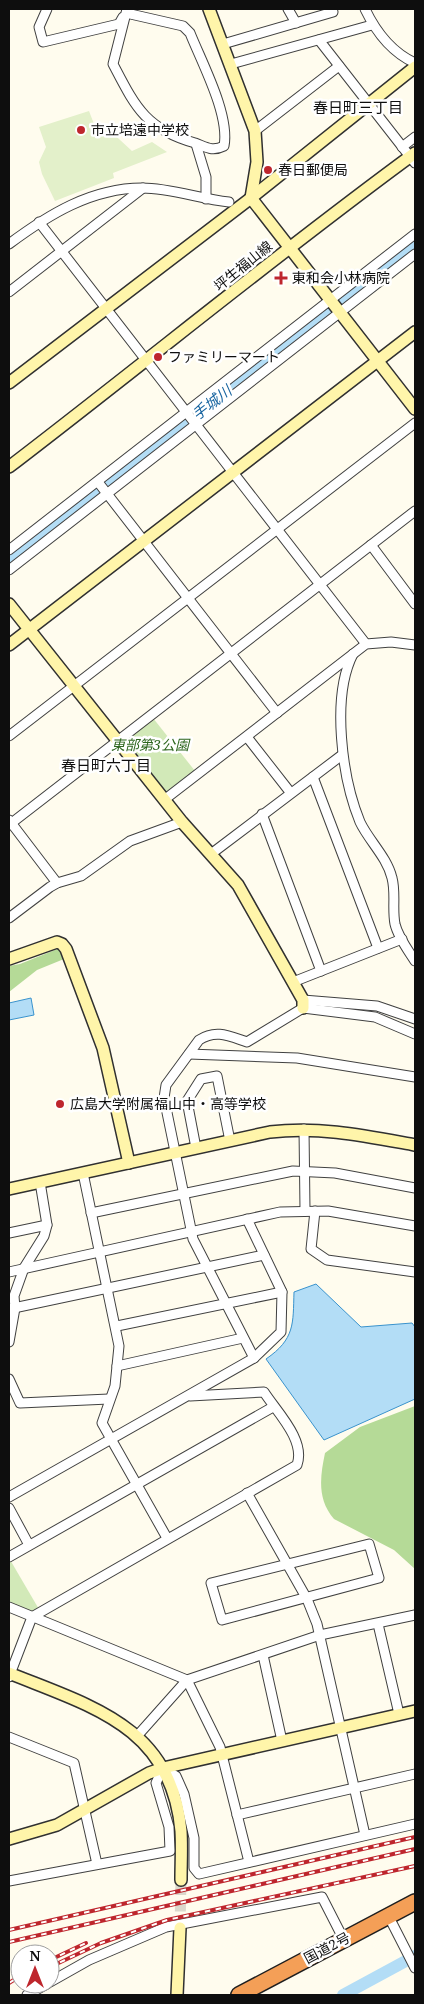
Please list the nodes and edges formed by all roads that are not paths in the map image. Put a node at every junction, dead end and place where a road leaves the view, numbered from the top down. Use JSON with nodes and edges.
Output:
{"nodes":[{"id":1,"x":47,"y":9,"type":"edge"},
{"id":2,"x":209,"y":9,"type":"edge"},
{"id":3,"x":288,"y":9,"type":"edge"},
{"id":4,"x":331,"y":9,"type":"edge"},
{"id":5,"x":365,"y":9,"type":"edge"},
{"id":6,"x":127,"y":11,"type":"edge"},
{"id":7,"x":296,"y":23,"type":"junction"},
{"id":8,"x":372,"y":25,"type":"junction"},
{"id":9,"x":319,"y":40,"type":"junction"},
{"id":10,"x":223,"y":44,"type":"junction"},
{"id":11,"x":231,"y":64,"type":"junction"},
{"id":12,"x":415,"y":65,"type":"edge"},
{"id":13,"x":339,"y":66,"type":"junction"},
{"id":14,"x":369,"y":104,"type":"junction"},
{"id":15,"x":255,"y":131,"type":"junction"},
{"id":16,"x":415,"y":137,"type":"edge"},
{"id":17,"x":196,"y":144,"type":"junction"},
{"id":18,"x":402,"y":147,"type":"junction"},
{"id":19,"x":413,"y":158,"type":"edge"},
{"id":20,"x":143,"y":188,"type":"junction"},
{"id":21,"x":251,"y":198,"type":"junction"},
{"id":22,"x":206,"y":200,"type":"junction"},
{"id":23,"x":229,"y":202,"type":"joint"},
{"id":24,"x":39,"y":222,"type":"junction"},
{"id":25,"x":415,"y":234,"type":"edge"},
{"id":26,"x":9,"y":244,"type":"edge"},
{"id":27,"x":290,"y":247,"type":"junction"},
{"id":28,"x":60,"y":252,"type":"junction"},
{"id":29,"x":415,"y":254,"type":"edge"},
{"id":30,"x":9,"y":292,"type":"edge"},
{"id":31,"x":335,"y":306,"type":"junction"},
{"id":32,"x":104,"y":309,"type":"junction"},
{"id":33,"x":415,"y":332,"type":"edge"},
{"id":34,"x":146,"y":362,"type":"junction"},
{"id":35,"x":379,"y":362,"type":"junction"},
{"id":36,"x":9,"y":383,"type":"edge"},
{"id":37,"x":415,"y":409,"type":"edge"},
{"id":38,"x":190,"y":420,"type":"junction"},
{"id":39,"x":415,"y":423,"type":"edge"},
{"id":40,"x":9,"y":467,"type":"edge"},
{"id":41,"x":232,"y":474,"type":"junction"},
{"id":42,"x":103,"y":488,"type":"junction"},
{"id":43,"x":415,"y":512,"type":"edge"},
{"id":44,"x":276,"y":529,"type":"junction"},
{"id":45,"x":145,"y":542,"type":"junction"},
{"id":46,"x":371,"y":545,"type":"junction"},
{"id":47,"x":9,"y":550,"type":"edge"},
{"id":48,"x":9,"y":570,"type":"edge"},
{"id":49,"x":319,"y":585,"type":"junction"},
{"id":50,"x":188,"y":598,"type":"junction"},
{"id":51,"x":9,"y":604,"type":"edge"},
{"id":52,"x":415,"y":604,"type":"edge"},
{"id":53,"x":29,"y":630,"type":"junction"},
{"id":54,"x":366,"y":644,"type":"junction"},
{"id":55,"x":9,"y":645,"type":"edge"},
{"id":56,"x":415,"y":645,"type":"edge"},
{"id":57,"x":231,"y":654,"type":"junction"},
{"id":58,"x":353,"y":654,"type":"junction"},
{"id":59,"x":74,"y":686,"type":"junction"},
{"id":60,"x":277,"y":713,"type":"junction"},
{"id":61,"x":9,"y":736,"type":"edge"},
{"id":62,"x":247,"y":737,"type":"junction"},
{"id":63,"x":117,"y":741,"type":"junction"},
{"id":64,"x":342,"y":755,"type":"junction"},
{"id":65,"x":313,"y":777,"type":"junction"},
{"id":66,"x":290,"y":792,"type":"junction"},
{"id":67,"x":164,"y":800,"type":"junction"},
{"id":68,"x":262,"y":814,"type":"junction"},
{"id":69,"x":182,"y":822,"type":"junction"},
{"id":70,"x":10,"y":823,"type":"edge"},
{"id":71,"x":211,"y":854,"type":"junction"},
{"id":72,"x":57,"y":883,"type":"junction"},
{"id":73,"x":9,"y":918,"type":"edge"},
{"id":74,"x":402,"y":939,"type":"junction"},
{"id":75,"x":378,"y":948,"type":"junction"},
{"id":76,"x":9,"y":959,"type":"edge"},
{"id":77,"x":415,"y":961,"type":"edge"},
{"id":78,"x":321,"y":971,"type":"junction"},
{"id":79,"x":293,"y":982,"type":"junction"},
{"id":80,"x":303,"y":1004,"type":"junction"},
{"id":81,"x":415,"y":1020,"type":"edge"},
{"id":82,"x":415,"y":1034,"type":"edge"},
{"id":83,"x":189,"y":1054,"type":"junction"},
{"id":84,"x":415,"y":1077,"type":"edge"},
{"id":85,"x":304,"y":1129,"type":"junction"},
{"id":86,"x":230,"y":1141,"type":"junction"},
{"id":87,"x":415,"y":1144,"type":"edge"},
{"id":88,"x":196,"y":1148,"type":"junction"},
{"id":89,"x":174,"y":1153,"type":"junction"},
{"id":90,"x":129,"y":1163,"type":"junction"},
{"id":91,"x":305,"y":1171,"type":"junction"},
{"id":92,"x":83,"y":1173,"type":"junction"},
{"id":93,"x":40,"y":1182,"type":"junction"},
{"id":94,"x":415,"y":1188,"type":"edge"},
{"id":95,"x":9,"y":1189,"type":"edge"},
{"id":96,"x":182,"y":1194,"type":"junction"},
{"id":97,"x":306,"y":1210,"type":"junction"},
{"id":98,"x":315,"y":1211,"type":"junction"},
{"id":99,"x":91,"y":1213,"type":"junction"},
{"id":100,"x":247,"y":1219,"type":"junction"},
{"id":101,"x":47,"y":1225,"type":"junction"},
{"id":102,"x":415,"y":1226,"type":"edge"},
{"id":103,"x":9,"y":1232,"type":"edge"},
{"id":104,"x":191,"y":1232,"type":"junction"},
{"id":105,"x":100,"y":1252,"type":"junction"},
{"id":106,"x":264,"y":1255,"type":"junction"},
{"id":107,"x":24,"y":1268,"type":"junction"},
{"id":108,"x":208,"y":1268,"type":"junction"},
{"id":109,"x":9,"y":1272,"type":"edge"},
{"id":110,"x":415,"y":1272,"type":"edge"},
{"id":111,"x":109,"y":1289,"type":"junction"},
{"id":112,"x":282,"y":1292,"type":"junction"},
{"id":113,"x":225,"y":1303,"type":"junction"},
{"id":114,"x":12,"y":1308,"type":"edge"},
{"id":115,"x":117,"y":1326,"type":"junction"},
{"id":116,"x":243,"y":1338,"type":"junction"},
{"id":117,"x":9,"y":1342,"type":"edge"},
{"id":118,"x":254,"y":1358,"type":"junction"},
{"id":119,"x":117,"y":1366,"type":"junction"},
{"id":120,"x":9,"y":1379,"type":"edge"},
{"id":121,"x":190,"y":1396,"type":"junction"},
{"id":122,"x":109,"y":1399,"type":"junction"},
{"id":123,"x":273,"y":1407,"type":"junction"},
{"id":124,"x":110,"y":1438,"type":"junction"},
{"id":125,"x":136,"y":1484,"type":"junction"},
{"id":126,"x":247,"y":1493,"type":"junction"},
{"id":127,"x":9,"y":1497,"type":"edge"},
{"id":128,"x":9,"y":1508,"type":"edge"},
{"id":129,"x":168,"y":1538,"type":"junction"},
{"id":130,"x":29,"y":1545,"type":"junction"},
{"id":131,"x":9,"y":1556,"type":"edge"},
{"id":132,"x":286,"y":1565,"type":"junction"},
{"id":133,"x":307,"y":1599,"type":"junction"},
{"id":134,"x":9,"y":1607,"type":"edge"},
{"id":135,"x":415,"y":1615,"type":"edge"},
{"id":136,"x":32,"y":1617,"type":"junction"},
{"id":137,"x":378,"y":1624,"type":"junction"},
{"id":138,"x":320,"y":1635,"type":"junction"},
{"id":139,"x":263,"y":1654,"type":"junction"},
{"id":140,"x":9,"y":1675,"type":"edge"},
{"id":141,"x":187,"y":1680,"type":"junction"},
{"id":142,"x":415,"y":1711,"type":"edge"},
{"id":143,"x":399,"y":1714,"type":"junction"},
{"id":144,"x":341,"y":1727,"type":"junction"},
{"id":145,"x":138,"y":1735,"type":"junction"},
{"id":146,"x":9,"y":1737,"type":"edge"},
{"id":147,"x":282,"y":1741,"type":"junction"},
{"id":148,"x":222,"y":1754,"type":"junction"},
{"id":149,"x":163,"y":1768,"type":"junction"},
{"id":150,"x":415,"y":1774,"type":"edge"},
{"id":151,"x":354,"y":1788,"type":"junction"},
{"id":152,"x":85,"y":1811,"type":"junction"},
{"id":153,"x":238,"y":1815,"type":"junction"},
{"id":154,"x":415,"y":1824,"type":"edge"},
{"id":155,"x":365,"y":1835,"type":"junction"},
{"id":156,"x":9,"y":1838,"type":"edge"},
{"id":157,"x":249,"y":1862,"type":"junction"},
{"id":158,"x":98,"y":1864,"type":"junction"},
{"id":159,"x":9,"y":1880,"type":"edge"},
{"id":160,"x":181,"y":1880,"type":"tunnel mouth"},
{"id":161,"x":415,"y":1902,"type":"edge"},
{"id":162,"x":415,"y":1911,"type":"edge"},
{"id":163,"x":392,"y":1923,"type":"junction"},
{"id":164,"x":180,"y":1928,"type":"tunnel mouth"},
{"id":165,"x":344,"y":1940,"type":"junction"},
{"id":166,"x":412,"y":1961,"type":"edge"},
{"id":167,"x":60,"y":1976,"type":"edge"},
{"id":168,"x":177,"y":1995,"type":"edge"},
{"id":169,"x":239,"y":1995,"type":"edge"},
{"id":170,"x":258,"y":1995,"type":"edge"}],
"edges":[{"from":1,"to":6,"type":"street"},
{"from":2,"to":10,"type":"street"},
{"from":3,"to":7,"type":"street"},
{"from":4,"to":7,"type":"street"},
{"from":5,"to":8,"type":"street"},
{"from":6,"to":17,"type":"street"},
{"from":6,"to":17,"type":"street"},
{"from":7,"to":10,"type":"street"},
{"from":8,"to":9,"type":"street"},
{"from":8,"to":12,"type":"street"},
{"from":9,"to":11,"type":"street"},
{"from":9,"to":13,"type":"street"},
{"from":10,"to":11,"type":"street"},
{"from":11,"to":15,"type":"street"},
{"from":12,"to":14,"type":"street"},
{"from":13,"to":14,"type":"street"},
{"from":13,"to":15,"type":"street"},
{"from":14,"to":18,"type":"street"},
{"from":14,"to":21,"type":"street"},
{"from":15,"to":21,"type":"street"},
{"from":16,"to":18,"type":"street"},
{"from":17,"to":22,"type":"street"},
{"from":18,"to":19,"type":"street"},
{"from":19,"to":27,"type":"street"},
{"from":20,"to":22,"type":"street"},
{"from":20,"to":24,"type":"street"},
{"from":20,"to":28,"type":"street"},
{"from":21,"to":23,"type":"street"},
{"from":21,"to":27,"type":"street","name":"坪生福山線"},
{"from":21,"to":32,"type":"street"},
{"from":22,"to":23,"type":"street"},
{"from":24,"to":26,"type":"street"},
{"from":24,"to":28,"type":"street"},
{"from":25,"to":31,"type":"street"},
{"from":27,"to":31,"type":"street"},
{"from":27,"to":34,"type":"street","name":"坪生福山線"},
{"from":28,"to":30,"type":"street"},
{"from":28,"to":32,"type":"street"},
{"from":29,"to":31,"type":"street"},
{"from":31,"to":35,"type":"street"},
{"from":31,"to":38,"type":"street"},
{"from":31,"to":38,"type":"street"},
{"from":32,"to":34,"type":"street"},
{"from":32,"to":36,"type":"street"},
{"from":33,"to":35,"type":"street"},
{"from":34,"to":38,"type":"street"},
{"from":34,"to":40,"type":"street","name":"坪生福山線"},
{"from":35,"to":37,"type":"street"},
{"from":35,"to":41,"type":"street"},
{"from":38,"to":41,"type":"street"},
{"from":38,"to":42,"type":"street"},
{"from":38,"to":42,"type":"street"},
{"from":39,"to":44,"type":"street"},
{"from":41,"to":44,"type":"street"},
{"from":41,"to":45,"type":"street"},
{"from":42,"to":45,"type":"street"},
{"from":42,"to":47,"type":"street"},
{"from":42,"to":48,"type":"street"},
{"from":43,"to":46,"type":"street"},
{"from":44,"to":49,"type":"street"},
{"from":44,"to":50,"type":"street"},
{"from":45,"to":50,"type":"street"},
{"from":45,"to":53,"type":"street"},
{"from":46,"to":49,"type":"street"},
{"from":46,"to":52,"type":"street"},
{"from":49,"to":54,"type":"street"},
{"from":49,"to":57,"type":"street"},
{"from":50,"to":57,"type":"street"},
{"from":50,"to":59,"type":"street"},
{"from":51,"to":53,"type":"street"},
{"from":53,"to":55,"type":"street"},
{"from":53,"to":59,"type":"street"},
{"from":54,"to":56,"type":"street"},
{"from":54,"to":58,"type":"street"},
{"from":57,"to":60,"type":"street"},
{"from":57,"to":63,"type":"street"},
{"from":58,"to":60,"type":"street"},
{"from":58,"to":64,"type":"street"},
{"from":59,"to":61,"type":"street"},
{"from":59,"to":63,"type":"street"},
{"from":60,"to":62,"type":"street"},
{"from":62,"to":66,"type":"street"},
{"from":62,"to":67,"type":"street"},
{"from":63,"to":67,"type":"street"},
{"from":63,"to":70,"type":"street"},
{"from":64,"to":65,"type":"street"},
{"from":64,"to":74,"type":"street"},
{"from":65,"to":66,"type":"street"},
{"from":65,"to":75,"type":"street"},
{"from":66,"to":68,"type":"street"},
{"from":67,"to":69,"type":"street"},
{"from":68,"to":71,"type":"street"},
{"from":68,"to":78,"type":"street"},
{"from":69,"to":71,"type":"street"},
{"from":69,"to":72,"type":"street"},
{"from":70,"to":72,"type":"street"},
{"from":71,"to":79,"type":"street"},
{"from":72,"to":73,"type":"street"},
{"from":74,"to":75,"type":"street"},
{"from":74,"to":77,"type":"street"},
{"from":75,"to":78,"type":"street"},
{"from":76,"to":90,"type":"street"},
{"from":78,"to":79,"type":"street"},
{"from":79,"to":80,"type":"street"},
{"from":80,"to":81,"type":"street"},
{"from":80,"to":82,"type":"street"},
{"from":80,"to":83,"type":"street"},
{"from":83,"to":84,"type":"street"},
{"from":83,"to":89,"type":"street"},
{"from":85,"to":86,"type":"street"},
{"from":85,"to":87,"type":"street"},
{"from":85,"to":91,"type":"street"},
{"from":86,"to":88,"type":"street"},
{"from":86,"to":88,"type":"street"},
{"from":88,"to":89,"type":"street"},
{"from":89,"to":90,"type":"street"},
{"from":89,"to":96,"type":"street"},
{"from":90,"to":92,"type":"street"},
{"from":91,"to":94,"type":"street"},
{"from":91,"to":96,"type":"street"},
{"from":91,"to":97,"type":"street"},
{"from":92,"to":93,"type":"street"},
{"from":92,"to":99,"type":"street"},
{"from":93,"to":95,"type":"street"},
{"from":93,"to":101,"type":"street"},
{"from":96,"to":99,"type":"street"},
{"from":96,"to":104,"type":"street"},
{"from":97,"to":98,"type":"street"},
{"from":97,"to":100,"type":"street"},
{"from":98,"to":102,"type":"street"},
{"from":98,"to":110,"type":"street"},
{"from":99,"to":105,"type":"street"},
{"from":100,"to":104,"type":"street"},
{"from":100,"to":106,"type":"street"},
{"from":101,"to":103,"type":"street"},
{"from":101,"to":107,"type":"street"},
{"from":104,"to":105,"type":"street"},
{"from":104,"to":108,"type":"street"},
{"from":105,"to":107,"type":"street"},
{"from":105,"to":111,"type":"street"},
{"from":106,"to":108,"type":"street"},
{"from":106,"to":112,"type":"street"},
{"from":107,"to":109,"type":"street"},
{"from":107,"to":114,"type":"street"},
{"from":108,"to":111,"type":"street"},
{"from":108,"to":113,"type":"street"},
{"from":111,"to":114,"type":"street"},
{"from":111,"to":115,"type":"street"},
{"from":112,"to":113,"type":"street"},
{"from":112,"to":118,"type":"street"},
{"from":113,"to":115,"type":"street"},
{"from":113,"to":116,"type":"street"},
{"from":114,"to":117,"type":"street"},
{"from":115,"to":119,"type":"street"},
{"from":116,"to":118,"type":"street"},
{"from":116,"to":119,"type":"street"},
{"from":118,"to":121,"type":"street"},
{"from":119,"to":122,"type":"street"},
{"from":120,"to":122,"type":"street"},
{"from":121,"to":123,"type":"street"},
{"from":121,"to":124,"type":"street"},
{"from":122,"to":124,"type":"street"},
{"from":123,"to":125,"type":"street"},
{"from":123,"to":126,"type":"street"},
{"from":124,"to":125,"type":"street"},
{"from":124,"to":127,"type":"street"},
{"from":125,"to":129,"type":"street"},
{"from":125,"to":130,"type":"street"},
{"from":126,"to":129,"type":"street"},
{"from":126,"to":132,"type":"street"},
{"from":128,"to":130,"type":"street"},
{"from":129,"to":136,"type":"street"},
{"from":130,"to":131,"type":"street"},
{"from":132,"to":133,"type":"street"},
{"from":132,"to":133,"type":"street"},
{"from":132,"to":133,"type":"street"},
{"from":133,"to":138,"type":"street"},
{"from":134,"to":136,"type":"street"},
{"from":135,"to":137,"type":"street"},
{"from":136,"to":140,"type":"street"},
{"from":136,"to":141,"type":"street"},
{"from":137,"to":138,"type":"street"},
{"from":137,"to":143,"type":"street"},
{"from":138,"to":139,"type":"street"},
{"from":138,"to":144,"type":"street"},
{"from":139,"to":141,"type":"street"},
{"from":139,"to":147,"type":"street"},
{"from":140,"to":145,"type":"street"},
{"from":141,"to":145,"type":"street"},
{"from":141,"to":148,"type":"street"},
{"from":142,"to":143,"type":"street"},
{"from":143,"to":144,"type":"street"},
{"from":144,"to":147,"type":"street"},
{"from":144,"to":151,"type":"street"},
{"from":145,"to":149,"type":"street"},
{"from":146,"to":152,"type":"street"},
{"from":147,"to":148,"type":"street"},
{"from":148,"to":149,"type":"street"},
{"from":148,"to":153,"type":"street"},
{"from":149,"to":152,"type":"street"},
{"from":149,"to":157,"type":"street"},
{"from":149,"to":158,"type":"street"},
{"from":149,"to":160,"type":"street"},
{"from":150,"to":151,"type":"street"},
{"from":151,"to":153,"type":"street"},
{"from":151,"to":155,"type":"street"},
{"from":152,"to":156,"type":"street"},
{"from":152,"to":158,"type":"street"},
{"from":153,"to":157,"type":"street"},
{"from":154,"to":155,"type":"street"},
{"from":155,"to":157,"type":"street"},
{"from":158,"to":159,"type":"street"},
{"from":161,"to":165,"type":"highway","name":"国道2号"},
{"from":162,"to":163,"type":"highway","name":"国道2号"},
{"from":163,"to":166,"type":"street"},
{"from":163,"to":170,"type":"highway","name":"国道2号"},
{"from":164,"to":168,"type":"street"},
{"from":165,"to":167,"type":"street"},
{"from":165,"to":169,"type":"highway","name":"国道2号"}]}
